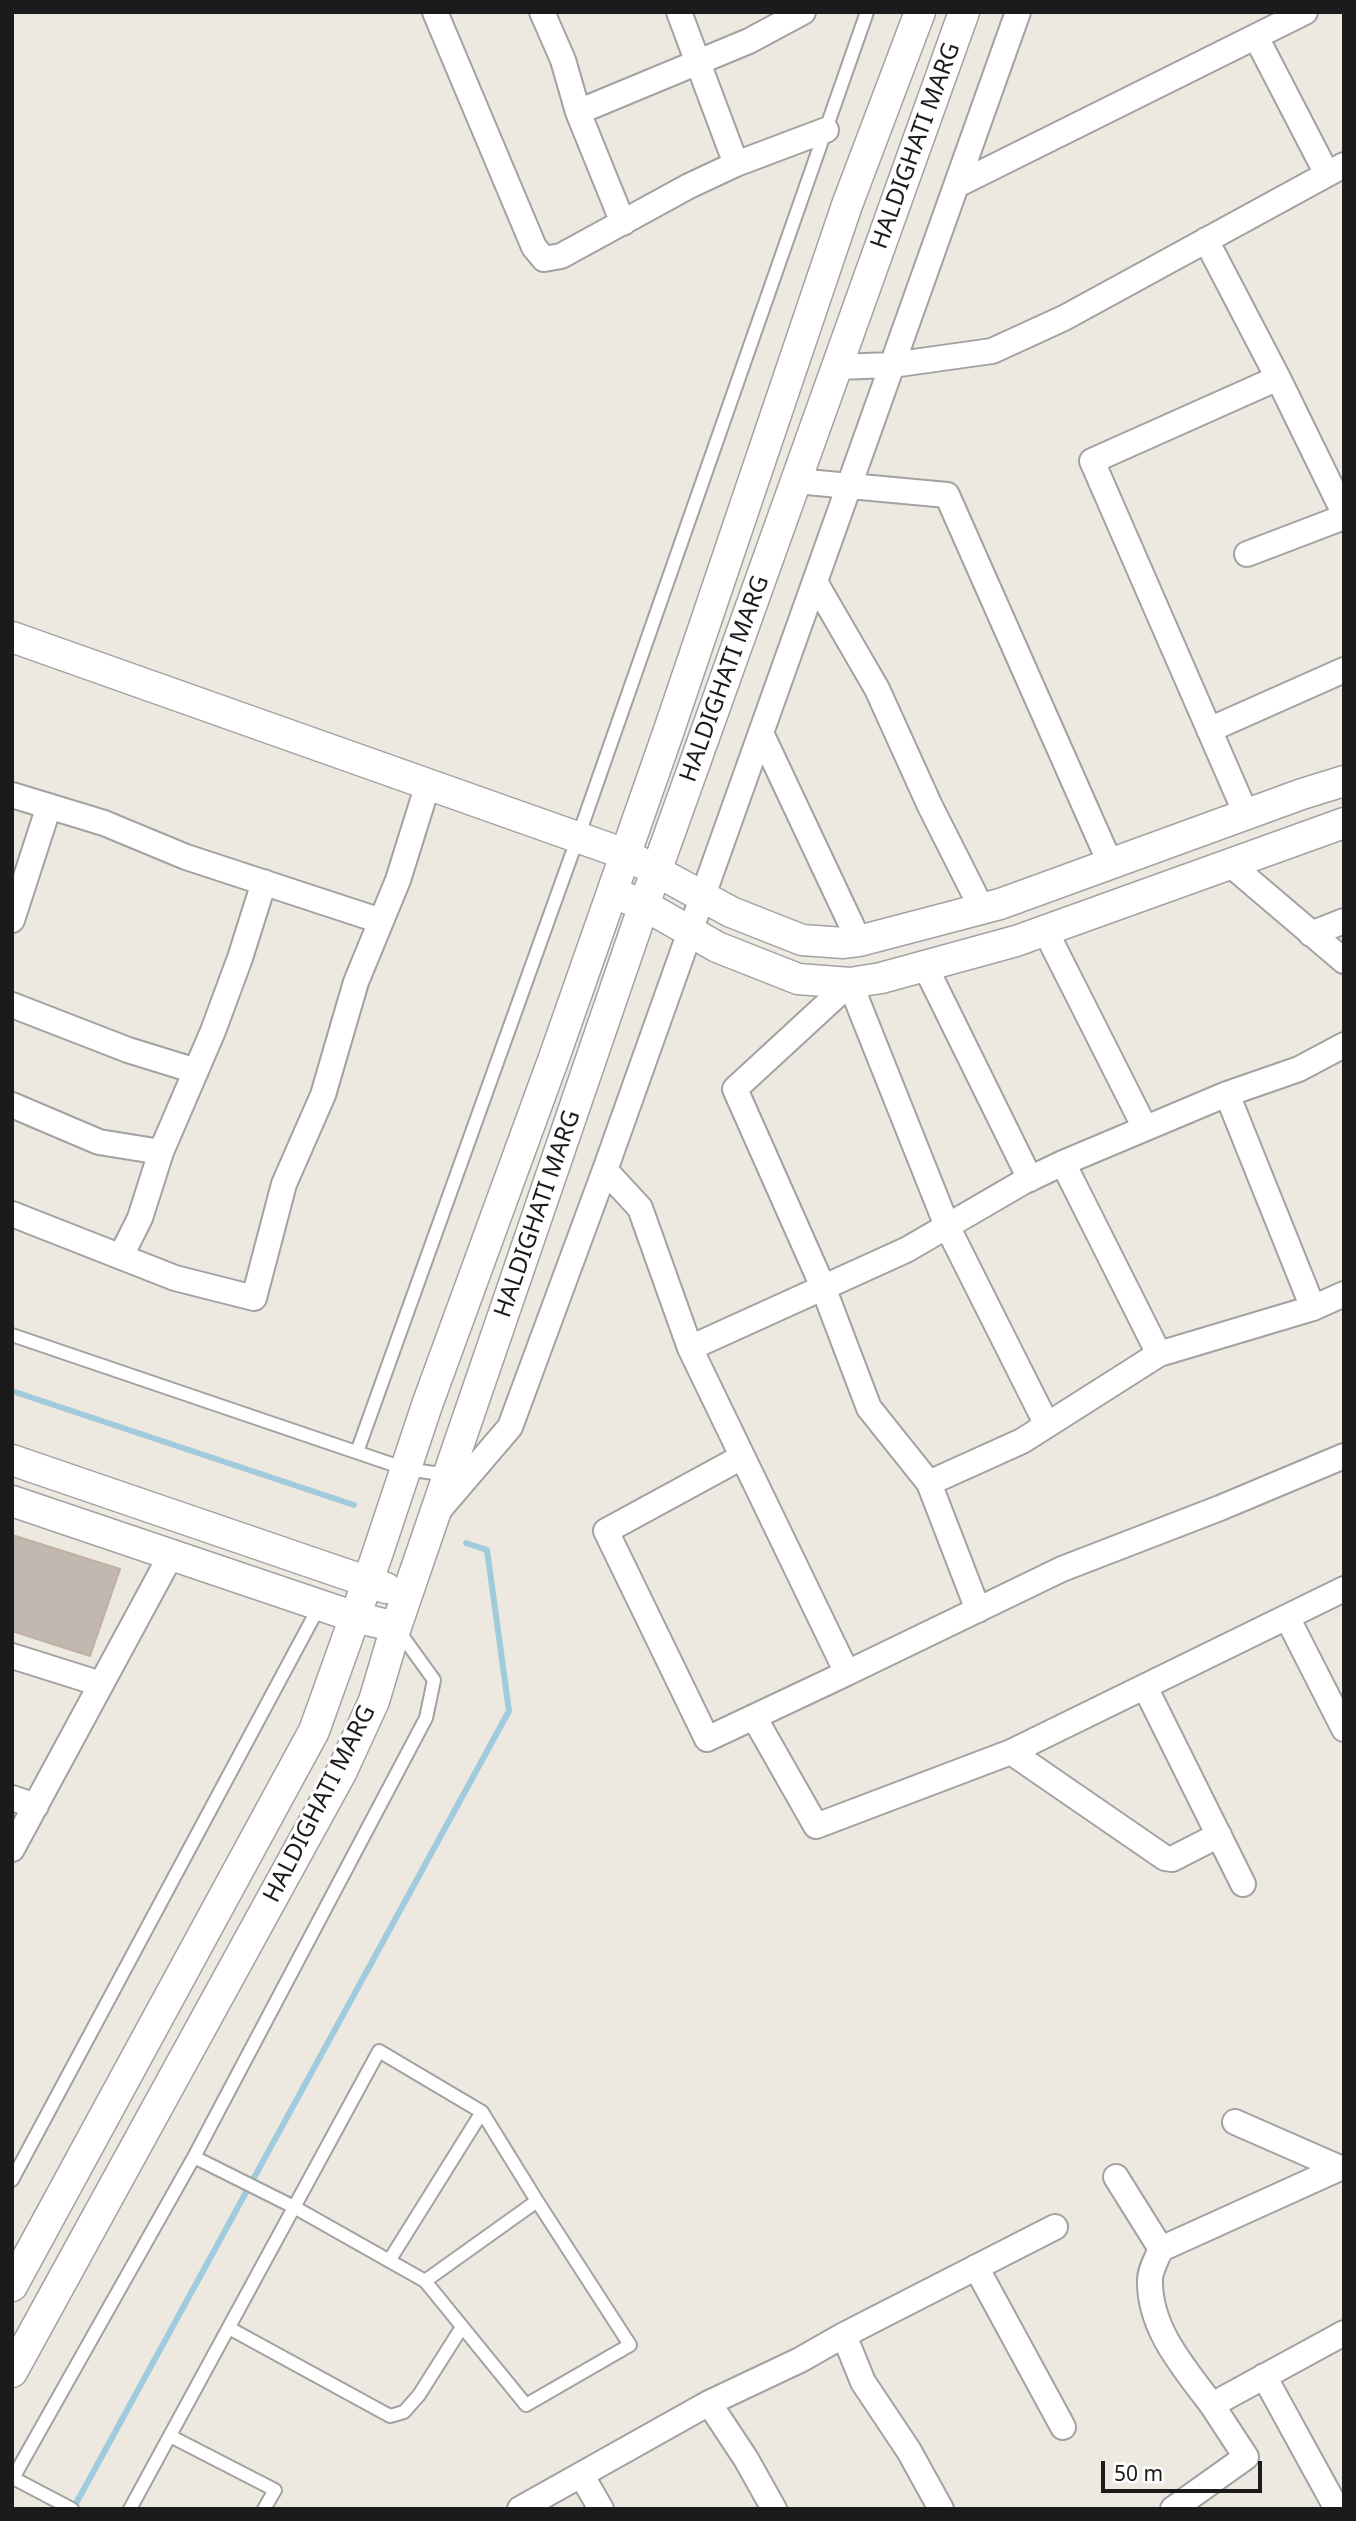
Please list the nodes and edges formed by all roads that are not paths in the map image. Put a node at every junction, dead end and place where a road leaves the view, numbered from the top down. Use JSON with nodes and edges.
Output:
{"nodes":[{"id":1,"x":435,"y":12,"type":"edge"},
{"id":2,"x":542,"y":12,"type":"edge"},
{"id":3,"x":678,"y":12,"type":"edge"},
{"id":4,"x":803,"y":12,"type":"edge"},
{"id":5,"x":867,"y":12,"type":"edge"},
{"id":6,"x":920,"y":12,"type":"edge"},
{"id":7,"x":964,"y":12,"type":"edge"},
{"id":8,"x":1018,"y":12,"type":"edge"},
{"id":9,"x":1305,"y":12,"type":"edge"},
{"id":10,"x":1256,"y":37,"type":"junction"},
{"id":11,"x":698,"y":62,"type":"junction"},
{"id":12,"x":578,"y":112,"type":"junction"},
{"id":13,"x":826,"y":130,"type":"junction"},
{"id":14,"x":736,"y":163,"type":"junction"},
{"id":15,"x":1339,"y":169,"type":"edge"},
{"id":16,"x":957,"y":185,"type":"junction"},
{"id":17,"x":623,"y":223,"type":"junction"},
{"id":18,"x":1206,"y":240,"type":"junction"},
{"id":19,"x":892,"y":365,"type":"junction"},
{"id":20,"x":837,"y":367,"type":"junction"},
{"id":21,"x":1278,"y":378,"type":"junction"},
{"id":22,"x":796,"y":481,"type":"junction"},
{"id":23,"x":850,"y":484,"type":"junction"},
{"id":24,"x":1344,"y":515,"type":"edge"},
{"id":25,"x":1247,"y":554,"type":"dead end"},
{"id":26,"x":815,"y":582,"type":"junction"},
{"id":27,"x":12,"y":637,"type":"edge"},
{"id":28,"x":1344,"y":670,"type":"edge"},
{"id":29,"x":1209,"y":730,"type":"junction"},
{"id":30,"x":761,"y":733,"type":"junction"},
{"id":31,"x":1344,"y":781,"type":"edge"},
{"id":32,"x":428,"y":784,"type":"junction"},
{"id":33,"x":12,"y":795,"type":"edge"},
{"id":34,"x":49,"y":806,"type":"junction"},
{"id":35,"x":1246,"y":814,"type":"junction"},
{"id":36,"x":1344,"y":823,"type":"edge"},
{"id":37,"x":578,"y":837,"type":"junction"},
{"id":38,"x":625,"y":854,"type":"junction"},
{"id":39,"x":1110,"y":863,"type":"junction"},
{"id":40,"x":1230,"y":864,"type":"junction"},
{"id":41,"x":656,"y":870,"type":"junction"},
{"id":42,"x":264,"y":882,"type":"junction"},
{"id":43,"x":611,"y":893,"type":"junction"},
{"id":44,"x":703,"y":896,"type":"junction"},
{"id":45,"x":643,"y":905,"type":"junction"},
{"id":46,"x":982,"y":909,"type":"junction"},
{"id":47,"x":12,"y":920,"type":"edge"},
{"id":48,"x":381,"y":921,"type":"junction"},
{"id":49,"x":1344,"y":921,"type":"edge"},
{"id":50,"x":1045,"y":930,"type":"junction"},
{"id":51,"x":690,"y":932,"type":"junction"},
{"id":52,"x":1311,"y":934,"type":"junction"},
{"id":53,"x":859,"y":941,"type":"junction"},
{"id":54,"x":1344,"y":961,"type":"edge"},
{"id":55,"x":925,"y":966,"type":"junction"},
{"id":56,"x":850,"y":983,"type":"junction"},
{"id":57,"x":12,"y":1005,"type":"edge"},
{"id":58,"x":1344,"y":1045,"type":"edge"},
{"id":59,"x":196,"y":1071,"type":"junction"},
{"id":60,"x":1227,"y":1094,"type":"junction"},
{"id":61,"x":12,"y":1105,"type":"edge"},
{"id":62,"x":1145,"y":1128,"type":"junction"},
{"id":63,"x":161,"y":1152,"type":"junction"},
{"id":64,"x":1063,"y":1163,"type":"junction"},
{"id":65,"x":613,"y":1177,"type":"junction"},
{"id":66,"x":1030,"y":1179,"type":"junction"},
{"id":67,"x":12,"y":1214,"type":"edge"},
{"id":68,"x":947,"y":1226,"type":"junction"},
{"id":69,"x":121,"y":1256,"type":"junction"},
{"id":70,"x":823,"y":1287,"type":"junction"},
{"id":71,"x":1344,"y":1294,"type":"edge"},
{"id":72,"x":1313,"y":1308,"type":"junction"},
{"id":73,"x":12,"y":1335,"type":"edge"},
{"id":74,"x":690,"y":1348,"type":"junction"},
{"id":75,"x":1159,"y":1354,"type":"junction"},
{"id":76,"x":1047,"y":1426,"type":"junction"},
{"id":77,"x":358,"y":1452,"type":"junction"},
{"id":78,"x":1344,"y":1456,"type":"edge"},
{"id":79,"x":742,"y":1457,"type":"junction"},
{"id":80,"x":12,"y":1460,"type":"edge"},
{"id":81,"x":406,"y":1469,"type":"junction"},
{"id":82,"x":448,"y":1475,"type":"junction"},
{"id":83,"x":929,"y":1483,"type":"junction"},
{"id":84,"x":12,"y":1501,"type":"edge"},
{"id":85,"x":435,"y":1515,"type":"junction"},
{"id":86,"x":171,"y":1555,"type":"junction"},
{"id":87,"x":368,"y":1581,"type":"junction"},
{"id":88,"x":1344,"y":1589,"type":"edge"},
{"id":89,"x":407,"y":1595,"type":"junction"},
{"id":90,"x":320,"y":1605,"type":"junction"},
{"id":91,"x":978,"y":1610,"type":"junction"},
{"id":92,"x":355,"y":1617,"type":"junction"},
{"id":93,"x":1287,"y":1617,"type":"junction"},
{"id":94,"x":396,"y":1627,"type":"junction"},
{"id":95,"x":12,"y":1656,"type":"edge"},
{"id":96,"x":847,"y":1673,"type":"junction"},
{"id":97,"x":101,"y":1684,"type":"junction"},
{"id":98,"x":1145,"y":1687,"type":"junction"},
{"id":99,"x":754,"y":1717,"type":"junction"},
{"id":100,"x":1344,"y":1729,"type":"edge"},
{"id":101,"x":1011,"y":1752,"type":"junction"},
{"id":102,"x":24,"y":1802,"type":"edge"},
{"id":103,"x":1219,"y":1835,"type":"junction"},
{"id":104,"x":12,"y":1849,"type":"edge"},
{"id":105,"x":1243,"y":1884,"type":"dead end"},
{"id":106,"x":482,"y":2112,"type":"junction"},
{"id":107,"x":1236,"y":2122,"type":"dead end"},
{"id":108,"x":194,"y":2157,"type":"junction"},
{"id":109,"x":1342,"y":2169,"type":"edge"},
{"id":110,"x":1116,"y":2178,"type":"dead end"},
{"id":111,"x":12,"y":2180,"type":"edge"},
{"id":112,"x":537,"y":2201,"type":"junction"},
{"id":113,"x":295,"y":2207,"type":"junction"},
{"id":114,"x":1055,"y":2227,"type":"dead end"},
{"id":115,"x":1161,"y":2249,"type":"junction"},
{"id":116,"x":389,"y":2261,"type":"junction"},
{"id":117,"x":976,"y":2267,"type":"junction"},
{"id":118,"x":425,"y":2281,"type":"junction"},
{"id":119,"x":12,"y":2286,"type":"edge"},
{"id":120,"x":463,"y":2327,"type":"junction"},
{"id":121,"x":229,"y":2328,"type":"junction"},
{"id":122,"x":1344,"y":2333,"type":"edge"},
{"id":123,"x":844,"y":2335,"type":"junction"},
{"id":124,"x":12,"y":2372,"type":"edge"},
{"id":125,"x":1264,"y":2376,"type":"junction"},
{"id":126,"x":709,"y":2403,"type":"junction"},
{"id":127,"x":1212,"y":2405,"type":"junction"},
{"id":128,"x":1063,"y":2427,"type":"dead end"},
{"id":129,"x":170,"y":2436,"type":"junction"},
{"id":130,"x":582,"y":2476,"type":"junction"},
{"id":131,"x":12,"y":2478,"type":"edge"},
{"id":132,"x":72,"y":2509,"type":"edge"},
{"id":133,"x":130,"y":2509,"type":"edge"},
{"id":134,"x":264,"y":2509,"type":"edge"},
{"id":135,"x":520,"y":2509,"type":"edge"},
{"id":136,"x":601,"y":2509,"type":"edge"},
{"id":137,"x":774,"y":2509,"type":"edge"},
{"id":138,"x":941,"y":2509,"type":"edge"},
{"id":139,"x":1173,"y":2509,"type":"edge"},
{"id":140,"x":1337,"y":2509,"type":"edge"}],
"edges":[{"from":1,"to":17,"type":"street"},
{"from":2,"to":12,"type":"street"},
{"from":3,"to":11,"type":"street"},
{"from":4,"to":11,"type":"street"},
{"from":5,"to":13,"type":"lane"},
{"from":6,"to":38,"type":"street","name":"HALDIGHATI MARG"},
{"from":7,"to":20,"type":"street","name":"HALDIGHATI MARG"},
{"from":8,"to":16,"type":"street"},
{"from":9,"to":10,"type":"street"},
{"from":10,"to":15,"type":"street"},
{"from":10,"to":16,"type":"street"},
{"from":11,"to":12,"type":"street"},
{"from":11,"to":14,"type":"street"},
{"from":12,"to":17,"type":"street"},
{"from":13,"to":14,"type":"street"},
{"from":13,"to":37,"type":"lane"},
{"from":14,"to":17,"type":"street"},
{"from":15,"to":18,"type":"street"},
{"from":16,"to":19,"type":"street"},
{"from":18,"to":19,"type":"street"},
{"from":18,"to":21,"type":"street"},
{"from":19,"to":20,"type":"street"},
{"from":19,"to":23,"type":"street"},
{"from":20,"to":22,"type":"street","name":"HALDIGHATI MARG"},
{"from":21,"to":24,"type":"street"},
{"from":21,"to":29,"type":"street"},
{"from":22,"to":23,"type":"street"},
{"from":22,"to":41,"type":"street","name":"HALDIGHATI MARG"},
{"from":23,"to":26,"type":"street"},
{"from":23,"to":39,"type":"street"},
{"from":24,"to":25,"type":"street"},
{"from":26,"to":30,"type":"street"},
{"from":26,"to":46,"type":"street"},
{"from":27,"to":32,"type":"street"},
{"from":28,"to":29,"type":"street"},
{"from":29,"to":35,"type":"street"},
{"from":30,"to":44,"type":"street"},
{"from":30,"to":53,"type":"street"},
{"from":31,"to":35,"type":"street"},
{"from":32,"to":37,"type":"street"},
{"from":32,"to":48,"type":"street"},
{"from":33,"to":34,"type":"street"},
{"from":34,"to":42,"type":"street"},
{"from":34,"to":47,"type":"street"},
{"from":35,"to":39,"type":"street"},
{"from":36,"to":40,"type":"street"},
{"from":37,"to":38,"type":"street"},
{"from":37,"to":77,"type":"lane"},
{"from":38,"to":41,"type":"street"},
{"from":38,"to":43,"type":"street","name":"HALDIGHATI MARG"},
{"from":39,"to":46,"type":"street"},
{"from":40,"to":50,"type":"street"},
{"from":40,"to":52,"type":"street"},
{"from":41,"to":44,"type":"street"},
{"from":41,"to":45,"type":"street","name":"HALDIGHATI MARG"},
{"from":42,"to":48,"type":"street"},
{"from":42,"to":59,"type":"street"},
{"from":43,"to":45,"type":"street"},
{"from":43,"to":81,"type":"street","name":"HALDIGHATI MARG"},
{"from":44,"to":51,"type":"street"},
{"from":44,"to":53,"type":"street"},
{"from":45,"to":51,"type":"street"},
{"from":45,"to":82,"type":"street","name":"HALDIGHATI MARG"},
{"from":46,"to":53,"type":"street"},
{"from":48,"to":69,"type":"street"},
{"from":49,"to":52,"type":"street"},
{"from":50,"to":55,"type":"street"},
{"from":50,"to":62,"type":"street"},
{"from":51,"to":56,"type":"street"},
{"from":51,"to":65,"type":"street"},
{"from":52,"to":54,"type":"street"},
{"from":55,"to":56,"type":"street"},
{"from":55,"to":66,"type":"street"},
{"from":56,"to":68,"type":"street"},
{"from":56,"to":70,"type":"street"},
{"from":57,"to":59,"type":"street"},
{"from":58,"to":60,"type":"street"},
{"from":59,"to":63,"type":"street"},
{"from":60,"to":62,"type":"street"},
{"from":60,"to":72,"type":"street"},
{"from":61,"to":63,"type":"street"},
{"from":62,"to":64,"type":"street"},
{"from":63,"to":69,"type":"street"},
{"from":64,"to":66,"type":"street"},
{"from":64,"to":75,"type":"street"},
{"from":65,"to":74,"type":"street"},
{"from":65,"to":85,"type":"street"},
{"from":66,"to":68,"type":"street"},
{"from":67,"to":69,"type":"street"},
{"from":68,"to":70,"type":"street"},
{"from":68,"to":76,"type":"street"},
{"from":70,"to":74,"type":"street"},
{"from":70,"to":83,"type":"street"},
{"from":71,"to":72,"type":"street"},
{"from":72,"to":75,"type":"street"},
{"from":73,"to":77,"type":"lane"},
{"from":74,"to":79,"type":"street"},
{"from":75,"to":76,"type":"street"},
{"from":76,"to":83,"type":"street"},
{"from":77,"to":81,"type":"lane"},
{"from":78,"to":91,"type":"street"},
{"from":79,"to":96,"type":"street"},
{"from":79,"to":99,"type":"street"},
{"from":80,"to":87,"type":"street"},
{"from":81,"to":82,"type":"lane"},
{"from":81,"to":87,"type":"street","name":"HALDIGHATI MARG"},
{"from":82,"to":85,"type":"street","name":"HALDIGHATI MARG"},
{"from":83,"to":91,"type":"street"},
{"from":84,"to":86,"type":"street"},
{"from":85,"to":89,"type":"street","name":"HALDIGHATI MARG"},
{"from":86,"to":90,"type":"street"},
{"from":86,"to":97,"type":"street"},
{"from":87,"to":89,"type":"street"},
{"from":87,"to":92,"type":"street","name":"HALDIGHATI MARG"},
{"from":88,"to":93,"type":"street"},
{"from":89,"to":94,"type":"street","name":"HALDIGHATI MARG"},
{"from":90,"to":92,"type":"street"},
{"from":90,"to":111,"type":"lane"},
{"from":91,"to":96,"type":"street"},
{"from":92,"to":94,"type":"street"},
{"from":92,"to":119,"type":"street","name":"HALDIGHATI MARG"},
{"from":93,"to":98,"type":"street"},
{"from":93,"to":100,"type":"street"},
{"from":94,"to":108,"type":"lane"},
{"from":94,"to":124,"type":"street","name":"HALDIGHATI MARG"},
{"from":95,"to":97,"type":"street"},
{"from":96,"to":99,"type":"street"},
{"from":97,"to":102,"type":"street"},
{"from":98,"to":101,"type":"street"},
{"from":98,"to":103,"type":"street"},
{"from":99,"to":101,"type":"street"},
{"from":101,"to":103,"type":"street"},
{"from":102,"to":104,"type":"street"},
{"from":103,"to":105,"type":"street"},
{"from":106,"to":112,"type":"lane"},
{"from":106,"to":113,"type":"lane"},
{"from":106,"to":116,"type":"lane"},
{"from":107,"to":109,"type":"street"},
{"from":108,"to":113,"type":"lane"},
{"from":108,"to":131,"type":"lane"},
{"from":109,"to":115,"type":"street"},
{"from":110,"to":115,"type":"street"},
{"from":112,"to":118,"type":"lane"},
{"from":112,"to":120,"type":"lane"},
{"from":113,"to":116,"type":"lane"},
{"from":113,"to":121,"type":"lane"},
{"from":114,"to":117,"type":"street"},
{"from":115,"to":127,"type":"street"},
{"from":116,"to":118,"type":"lane"},
{"from":117,"to":123,"type":"street"},
{"from":117,"to":128,"type":"street"},
{"from":118,"to":120,"type":"lane"},
{"from":120,"to":121,"type":"lane"},
{"from":121,"to":129,"type":"lane"},
{"from":122,"to":125,"type":"street"},
{"from":123,"to":126,"type":"street"},
{"from":123,"to":138,"type":"street"},
{"from":125,"to":127,"type":"street"},
{"from":125,"to":140,"type":"street"},
{"from":126,"to":130,"type":"street"},
{"from":126,"to":137,"type":"street"},
{"from":127,"to":139,"type":"street"},
{"from":129,"to":133,"type":"lane"},
{"from":129,"to":134,"type":"lane"},
{"from":130,"to":135,"type":"street"},
{"from":130,"to":136,"type":"street"},
{"from":131,"to":132,"type":"lane"}]}
